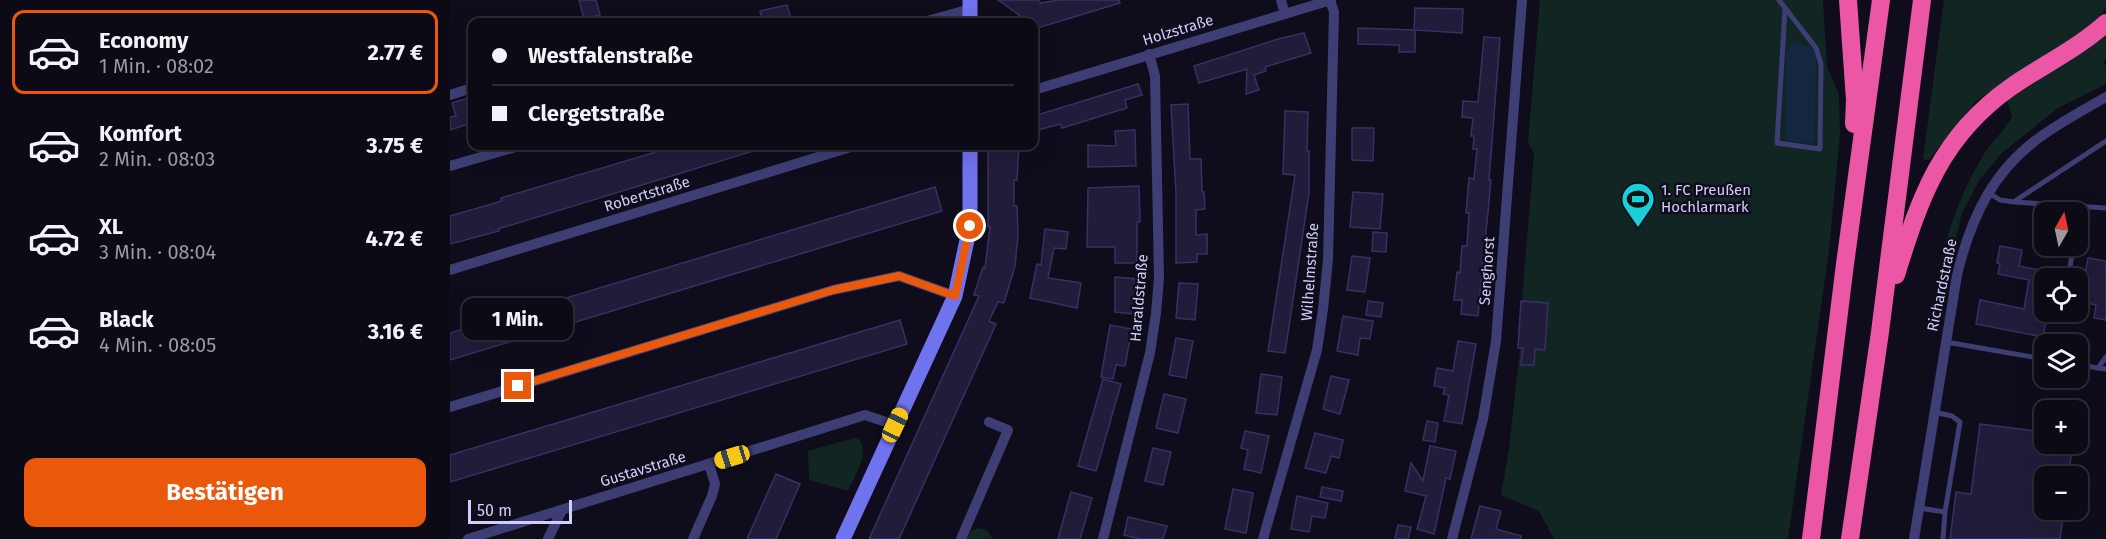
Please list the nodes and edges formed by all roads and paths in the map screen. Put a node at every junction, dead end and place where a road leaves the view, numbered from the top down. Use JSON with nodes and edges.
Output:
{"nodes":[{"id":1,"x":1281,"y":0,"type":"edge"},
{"id":2,"x":1330,"y":0,"type":"edge"},
{"id":3,"x":1522,"y":0,"type":"edge"},
{"id":4,"x":1779,"y":0,"type":"edge"},
{"id":5,"x":1848,"y":0,"type":"edge"},
{"id":6,"x":1881,"y":0,"type":"edge"},
{"id":7,"x":1922,"y":0,"type":"edge"},
{"id":8,"x":1785,"y":9,"type":"junction"},
{"id":9,"x":970,"y":10,"type":"edge"},
{"id":10,"x":1285,"y":14,"type":"junction"},
{"id":11,"x":939,"y":18,"type":"edge"},
{"id":12,"x":2106,"y":23,"type":"edge"},
{"id":13,"x":1149,"y":54,"type":"junction"},
{"id":14,"x":468,"y":89,"type":"edge"},
{"id":15,"x":1038,"y":89,"type":"edge"},
{"id":16,"x":450,"y":95,"type":"edge"},
{"id":17,"x":2106,"y":97,"type":"edge"},
{"id":18,"x":2106,"y":141,"type":"edge"},
{"id":19,"x":505,"y":150,"type":"edge"},
{"id":20,"x":841,"y":150,"type":"edge"},
{"id":21,"x":970,"y":150,"type":"edge"},
{"id":22,"x":450,"y":166,"type":"edge"},
{"id":23,"x":1988,"y":192,"type":"junction"},
{"id":24,"x":2014,"y":202,"type":"junction"},
{"id":25,"x":2034,"y":203,"type":"edge"},
{"id":26,"x":2088,"y":207,"type":"edge"},
{"id":27,"x":2106,"y":208,"type":"edge"},
{"id":28,"x":2072,"y":256,"type":"edge"},
{"id":29,"x":1845,"y":264,"type":"junction"},
{"id":30,"x":2070,"y":266,"type":"dead end"},
{"id":31,"x":450,"y":270,"type":"edge"},
{"id":32,"x":955,"y":296,"type":"junction"},
{"id":33,"x":1880,"y":332,"type":"junction"},
{"id":34,"x":1945,"y":342,"type":"junction"},
{"id":35,"x":2034,"y":357,"type":"edge"},
{"id":36,"x":2106,"y":357,"type":"edge"},
{"id":37,"x":2088,"y":366,"type":"edge"},
{"id":38,"x":2098,"y":368,"type":"junction"},
{"id":39,"x":2106,"y":369,"type":"edge"},
{"id":40,"x":450,"y":407,"type":"edge"},
{"id":41,"x":1934,"y":412,"type":"junction"},
{"id":42,"x":989,"y":422,"type":"dead end"},
{"id":43,"x":895,"y":425,"type":"junction"},
{"id":44,"x":709,"y":464,"type":"junction"},
{"id":45,"x":1919,"y":508,"type":"junction"},
{"id":46,"x":562,"y":510,"type":"junction"},
{"id":47,"x":1945,"y":512,"type":"junction"},
{"id":48,"x":468,"y":539,"type":"edge"},
{"id":49,"x":548,"y":539,"type":"edge"},
{"id":50,"x":693,"y":539,"type":"edge"},
{"id":51,"x":843,"y":539,"type":"edge"},
{"id":52,"x":961,"y":539,"type":"edge"},
{"id":53,"x":1103,"y":539,"type":"edge"},
{"id":54,"x":1263,"y":539,"type":"edge"},
{"id":55,"x":1452,"y":539,"type":"edge"},
{"id":56,"x":1811,"y":539,"type":"edge"},
{"id":57,"x":1850,"y":539,"type":"edge"},
{"id":58,"x":1914,"y":539,"type":"edge"},
{"id":59,"x":1943,"y":539,"type":"edge"}],
"edges":[{"from":1,"to":10,"type":"street"},
{"from":2,"to":10,"type":"street","name":"Holzstraße"},
{"from":2,"to":54,"type":"street","name":"Wilhelmstraße"},
{"from":3,"to":55,"type":"street","name":"Senghorst"},
{"from":4,"to":8,"type":"lane"},
{"from":5,"to":29,"type":"highway"},
{"from":6,"to":29,"type":"highway"},
{"from":7,"to":33,"type":"highway"},
{"from":8,"to":8,"type":"lane"},
{"from":9,"to":11,"type":"street"},
{"from":10,"to":13,"type":"street","name":"Holzstraße"},
{"from":12,"to":33,"type":"highway"},
{"from":13,"to":15,"type":"street","name":"Holzstraße"},
{"from":13,"to":53,"type":"street","name":"Haraldstraße"},
{"from":14,"to":16,"type":"street"},
{"from":17,"to":23,"type":"street","name":"Richardstraße"},
{"from":18,"to":24,"type":"lane"},
{"from":19,"to":22,"type":"street"},
{"from":20,"to":31,"type":"street","name":"Robertstraße"},
{"from":21,"to":32,"type":"street"},
{"from":23,"to":24,"type":"lane"},
{"from":23,"to":34,"type":"street","name":"Richardstraße"},
{"from":24,"to":25,"type":"lane"},
{"from":26,"to":27,"type":"lane"},
{"from":28,"to":30,"type":"lane"},
{"from":29,"to":56,"type":"highway"},
{"from":32,"to":40,"type":"street"},
{"from":32,"to":43,"type":"street"},
{"from":33,"to":57,"type":"highway"},
{"from":34,"to":35,"type":"lane"},
{"from":34,"to":41,"type":"street","name":"Richardstraße"},
{"from":36,"to":38,"type":"lane"},
{"from":37,"to":38,"type":"lane"},
{"from":38,"to":39,"type":"lane"},
{"from":41,"to":45,"type":"street","name":"Richardstraße"},
{"from":41,"to":47,"type":"lane"},
{"from":42,"to":52,"type":"street"},
{"from":43,"to":44,"type":"street","name":"Gustavstraße"},
{"from":43,"to":51,"type":"street"},
{"from":44,"to":46,"type":"street","name":"Gustavstraße"},
{"from":44,"to":50,"type":"street"},
{"from":45,"to":47,"type":"lane"},
{"from":45,"to":58,"type":"street","name":"Richardstraße"},
{"from":46,"to":48,"type":"street","name":"Gustavstraße"},
{"from":46,"to":49,"type":"street"},
{"from":47,"to":59,"type":"lane"}]}
